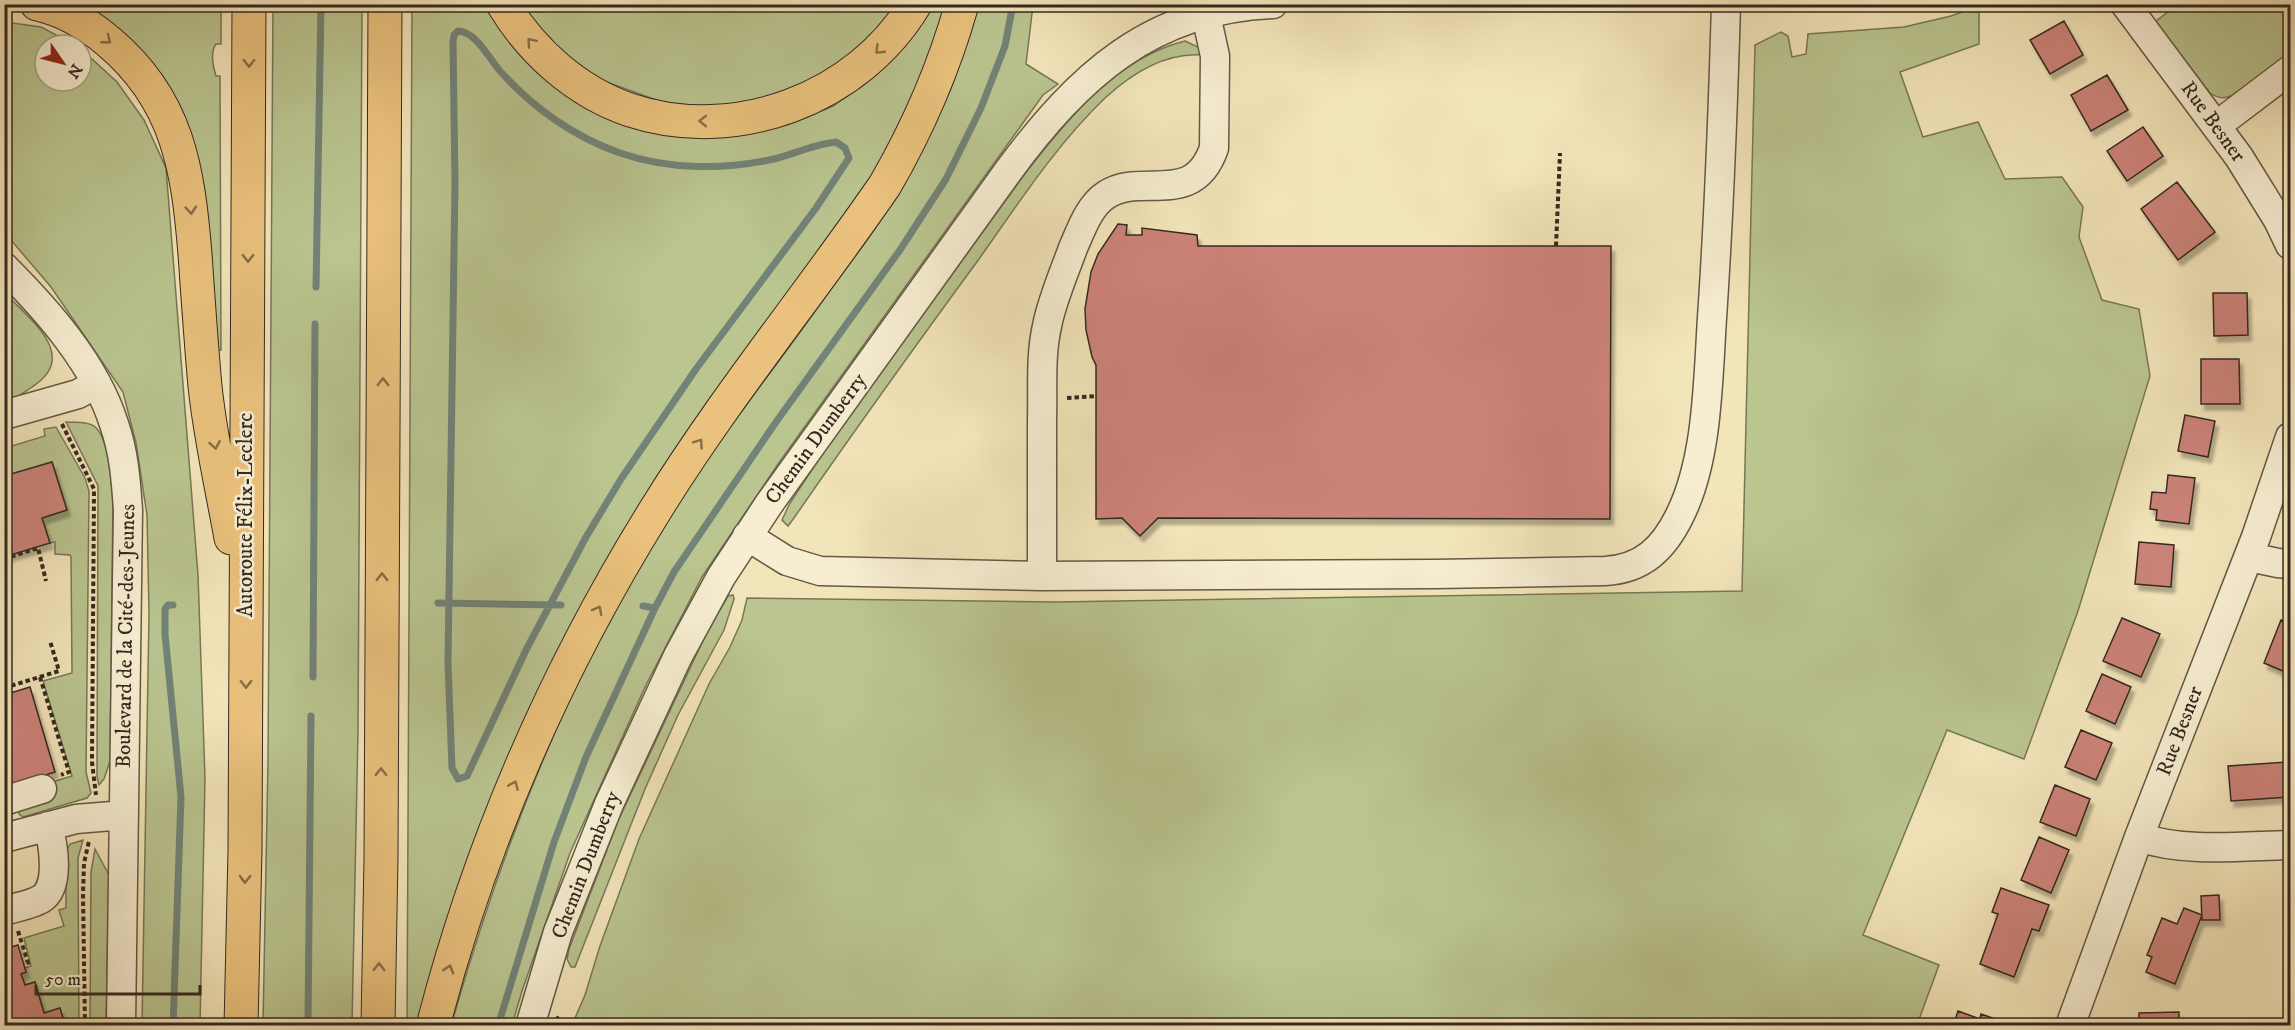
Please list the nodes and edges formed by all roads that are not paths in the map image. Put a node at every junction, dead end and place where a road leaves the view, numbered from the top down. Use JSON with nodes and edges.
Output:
{"nodes":[{"id":1,"x":37,"y":4,"type":"edge"},
{"id":2,"x":249,"y":4,"type":"edge"},
{"id":3,"x":385,"y":4,"type":"edge"},
{"id":4,"x":503,"y":4,"type":"edge"},
{"id":5,"x":915,"y":4,"type":"edge"},
{"id":6,"x":962,"y":4,"type":"edge"},
{"id":7,"x":1273,"y":4,"type":"edge"},
{"id":8,"x":1726,"y":4,"type":"edge"},
{"id":9,"x":2125,"y":4,"type":"edge"},
{"id":10,"x":1265,"y":5,"type":"edge"},
{"id":11,"x":1206,"y":15,"type":"junction"},
{"id":12,"x":2290,"y":70,"type":"edge"},
{"id":13,"x":2216,"y":126,"type":"junction"},
{"id":14,"x":2290,"y":245,"type":"edge"},
{"id":15,"x":9,"y":270,"type":"edge"},
{"id":16,"x":96,"y":384,"type":"junction"},
{"id":17,"x":4,"y":415,"type":"edge"},
{"id":18,"x":2290,"y":437,"type":"edge"},
{"id":19,"x":747,"y":536,"type":"junction"},
{"id":20,"x":2249,"y":557,"type":"junction"},
{"id":21,"x":2290,"y":564,"type":"edge"},
{"id":22,"x":1042,"y":576,"type":"junction"},
{"id":23,"x":246,"y":626,"type":"junction"},
{"id":24,"x":50,"y":783,"type":"road end"},
{"id":25,"x":4,"y":801,"type":"edge"},
{"id":26,"x":124,"y":814,"type":"junction"},
{"id":27,"x":48,"y":826,"type":"junction"},
{"id":28,"x":6,"y":831,"type":"edge"},
{"id":29,"x":2139,"y":837,"type":"junction"},
{"id":30,"x":2290,"y":845,"type":"edge"},
{"id":31,"x":10,"y":918,"type":"edge"},
{"id":32,"x":121,"y":1026,"type":"edge"},
{"id":33,"x":241,"y":1026,"type":"edge"},
{"id":34,"x":378,"y":1026,"type":"edge"},
{"id":35,"x":433,"y":1026,"type":"edge"},
{"id":36,"x":530,"y":1026,"type":"edge"},
{"id":37,"x":2070,"y":1026,"type":"edge"}],
"edges":[{"from":1,"to":23,"type":"highway","one_way":true},
{"from":2,"to":23,"type":"highway","name":"Autoroute Félix-Leclerc","one_way":true},
{"from":34,"to":3,"type":"highway","one_way":true},
{"from":5,"to":4,"type":"highway","one_way":true},
{"from":35,"to":6,"type":"highway","one_way":true},
{"from":7,"to":10,"type":"street","name":"Chemin Dumberry"},
{"from":8,"to":22,"type":"street"},
{"from":9,"to":13,"type":"street","name":"Rue Besner"},
{"from":10,"to":11,"type":"street","name":"Chemin Dumberry"},
{"from":11,"to":19,"type":"street","name":"Chemin Dumberry"},
{"from":11,"to":22,"type":"street"},
{"from":12,"to":13,"type":"street"},
{"from":13,"to":14,"type":"street","name":"Rue Besner"},
{"from":15,"to":16,"type":"street","name":"Boulevard de la Cité-des-Jeunes"},
{"from":16,"to":17,"type":"street"},
{"from":16,"to":26,"type":"street","name":"Boulevard de la Cité-des-Jeunes"},
{"from":18,"to":20,"type":"street","name":"Rue Besner"},
{"from":19,"to":22,"type":"street"},
{"from":19,"to":36,"type":"street","name":"Chemin Dumberry"},
{"from":20,"to":21,"type":"street"},
{"from":20,"to":29,"type":"street","name":"Rue Besner"},
{"from":23,"to":33,"type":"highway","name":"Autoroute Félix-Leclerc","one_way":true},
{"from":24,"to":25,"type":"street"},
{"from":26,"to":27,"type":"street"},
{"from":26,"to":32,"type":"street","name":"Boulevard de la Cité-des-Jeunes"},
{"from":27,"to":28,"type":"street"},
{"from":27,"to":31,"type":"street"},
{"from":29,"to":30,"type":"street"},
{"from":29,"to":37,"type":"street","name":"Rue Besner"}]}
